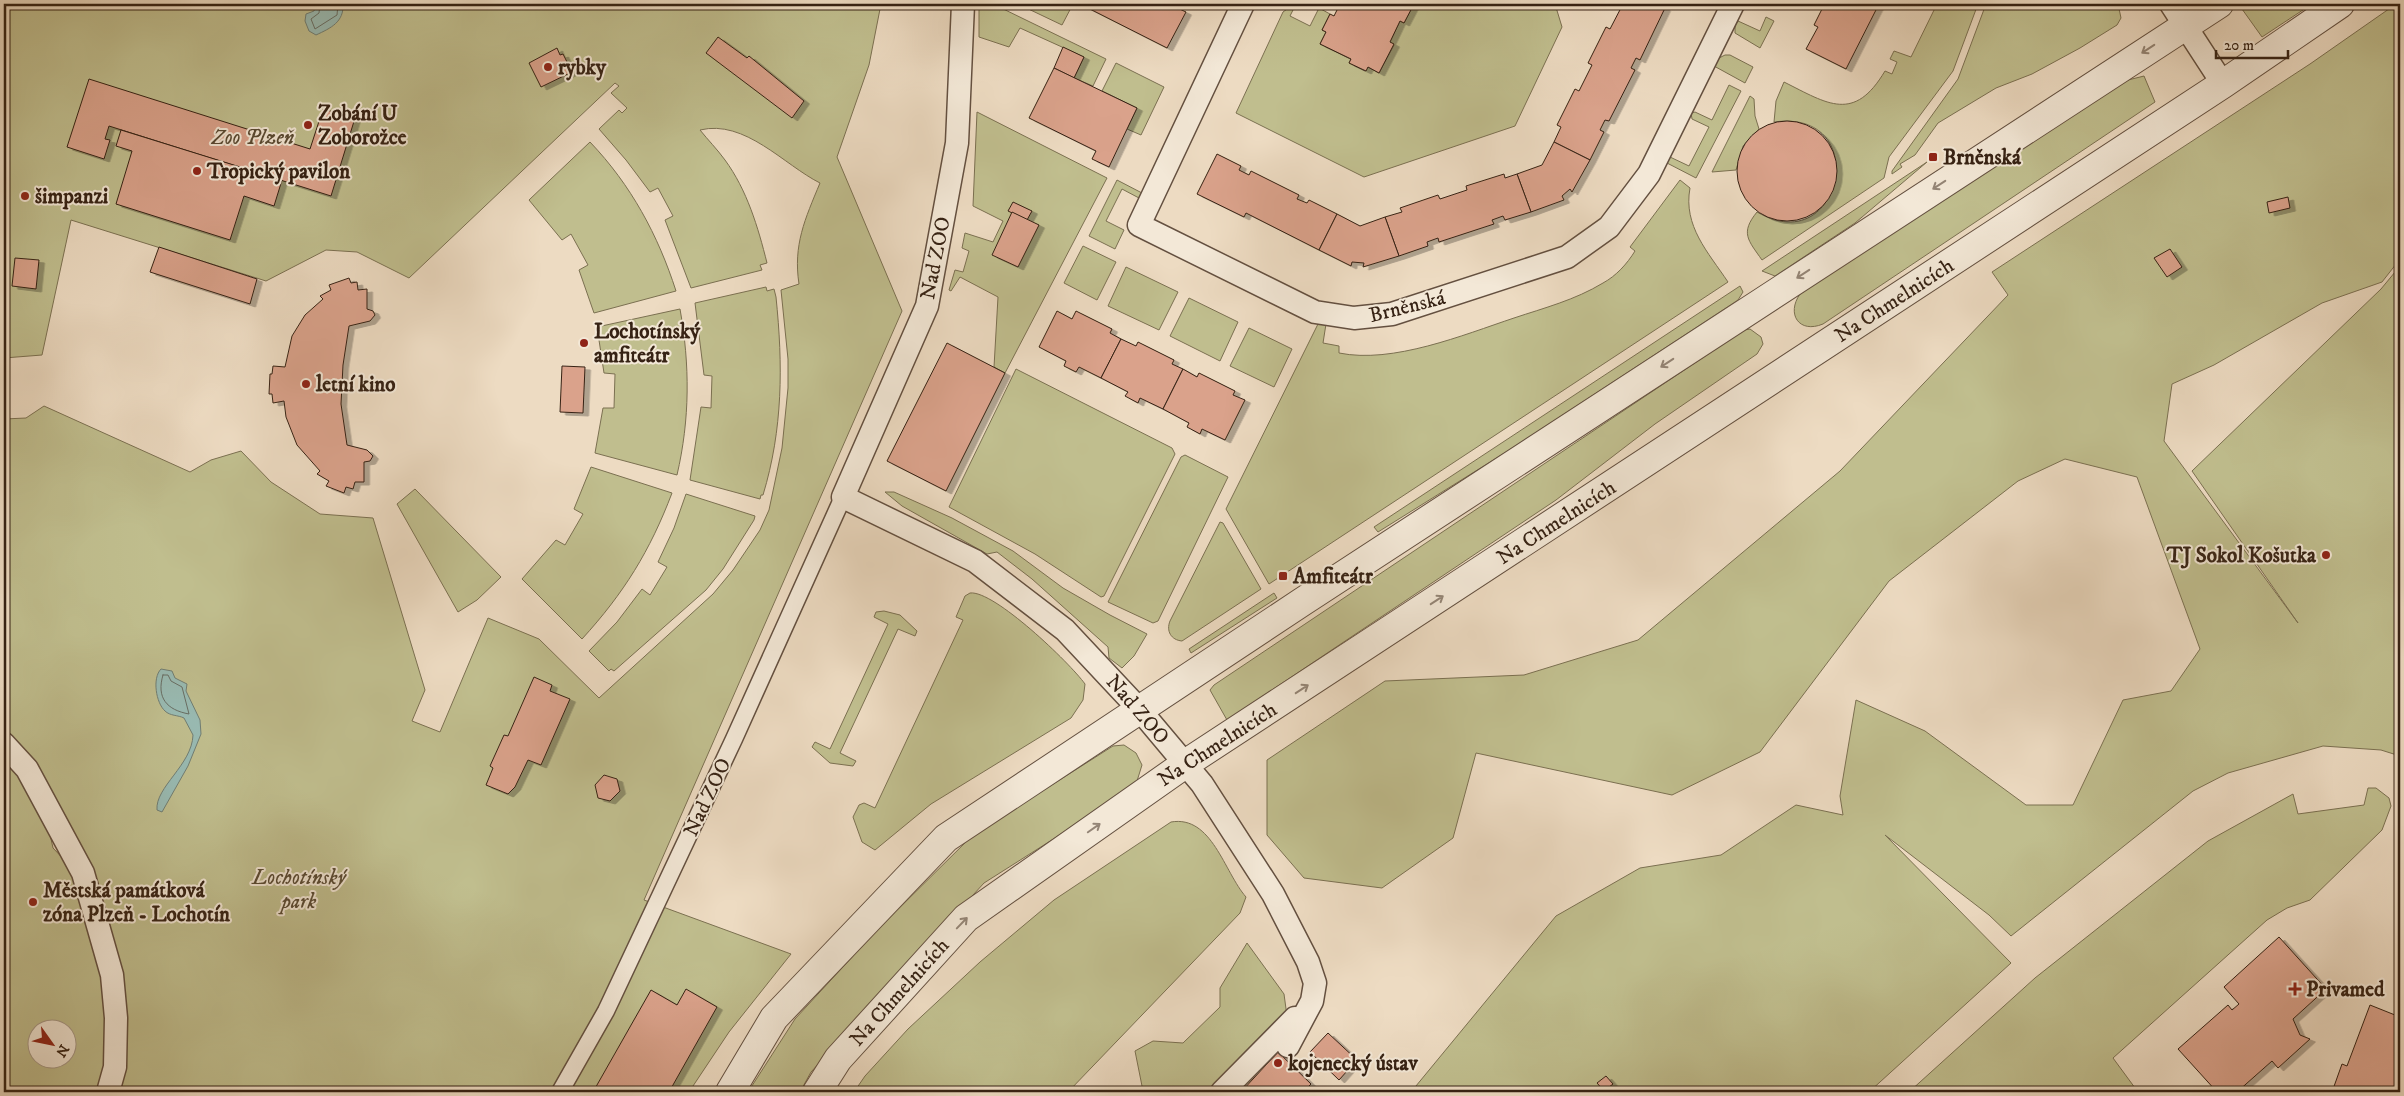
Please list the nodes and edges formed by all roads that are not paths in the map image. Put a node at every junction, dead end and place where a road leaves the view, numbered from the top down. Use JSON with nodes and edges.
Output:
{"nodes":[{"id":1,"x":963,"y":4,"type":"edge"},
{"id":2,"x":1244,"y":4,"type":"edge"},
{"id":3,"x":1733,"y":4,"type":"edge"},
{"id":4,"x":2219,"y":4,"type":"edge"},
{"id":5,"x":2340,"y":4,"type":"edge"},
{"id":6,"x":2178,"y":15,"type":"edge"},
{"id":7,"x":2223,"y":84,"type":"junction"},
{"id":8,"x":843,"y":497,"type":"junction"},
{"id":9,"x":1139,"y":709,"type":"junction"},
{"id":10,"x":4,"y":744,"type":"edge"},
{"id":11,"x":1185,"y":764,"type":"junction"},
{"id":12,"x":1312,"y":1001,"type":"junction"},
{"id":13,"x":1288,"y":1046,"type":"dead end"},
{"id":14,"x":108,"y":1092,"type":"edge"},
{"id":15,"x":560,"y":1092,"type":"edge"},
{"id":16,"x":730,"y":1092,"type":"edge"},
{"id":17,"x":817,"y":1092,"type":"edge"},
{"id":18,"x":1222,"y":1092,"type":"edge"}],
"edges":[{"from":1,"to":8,"type":"street","name":"Nad ZOO"},
{"from":2,"to":3,"type":"street","name":"Brněnská"},
{"from":4,"to":6,"type":"street"},
{"from":5,"to":7,"type":"street","name":"Na Chmelnicích"},
{"from":6,"to":7,"type":"street"},
{"from":6,"to":9,"type":"street","one_way":true},
{"from":11,"to":7,"type":"street","name":"Na Chmelnicích","one_way":true},
{"from":8,"to":9,"type":"street","name":"Nad ZOO"},
{"from":8,"to":15,"type":"street","name":"Nad ZOO"},
{"from":9,"to":11,"type":"street","name":"Nad ZOO"},
{"from":9,"to":16,"type":"street"},
{"from":10,"to":14,"type":"street"},
{"from":11,"to":12,"type":"street","name":"Nad ZOO"},
{"from":17,"to":11,"type":"street","name":"Na Chmelnicích","one_way":true},
{"from":12,"to":13,"type":"street","name":"Nad ZOO"},
{"from":12,"to":18,"type":"street"}]}
